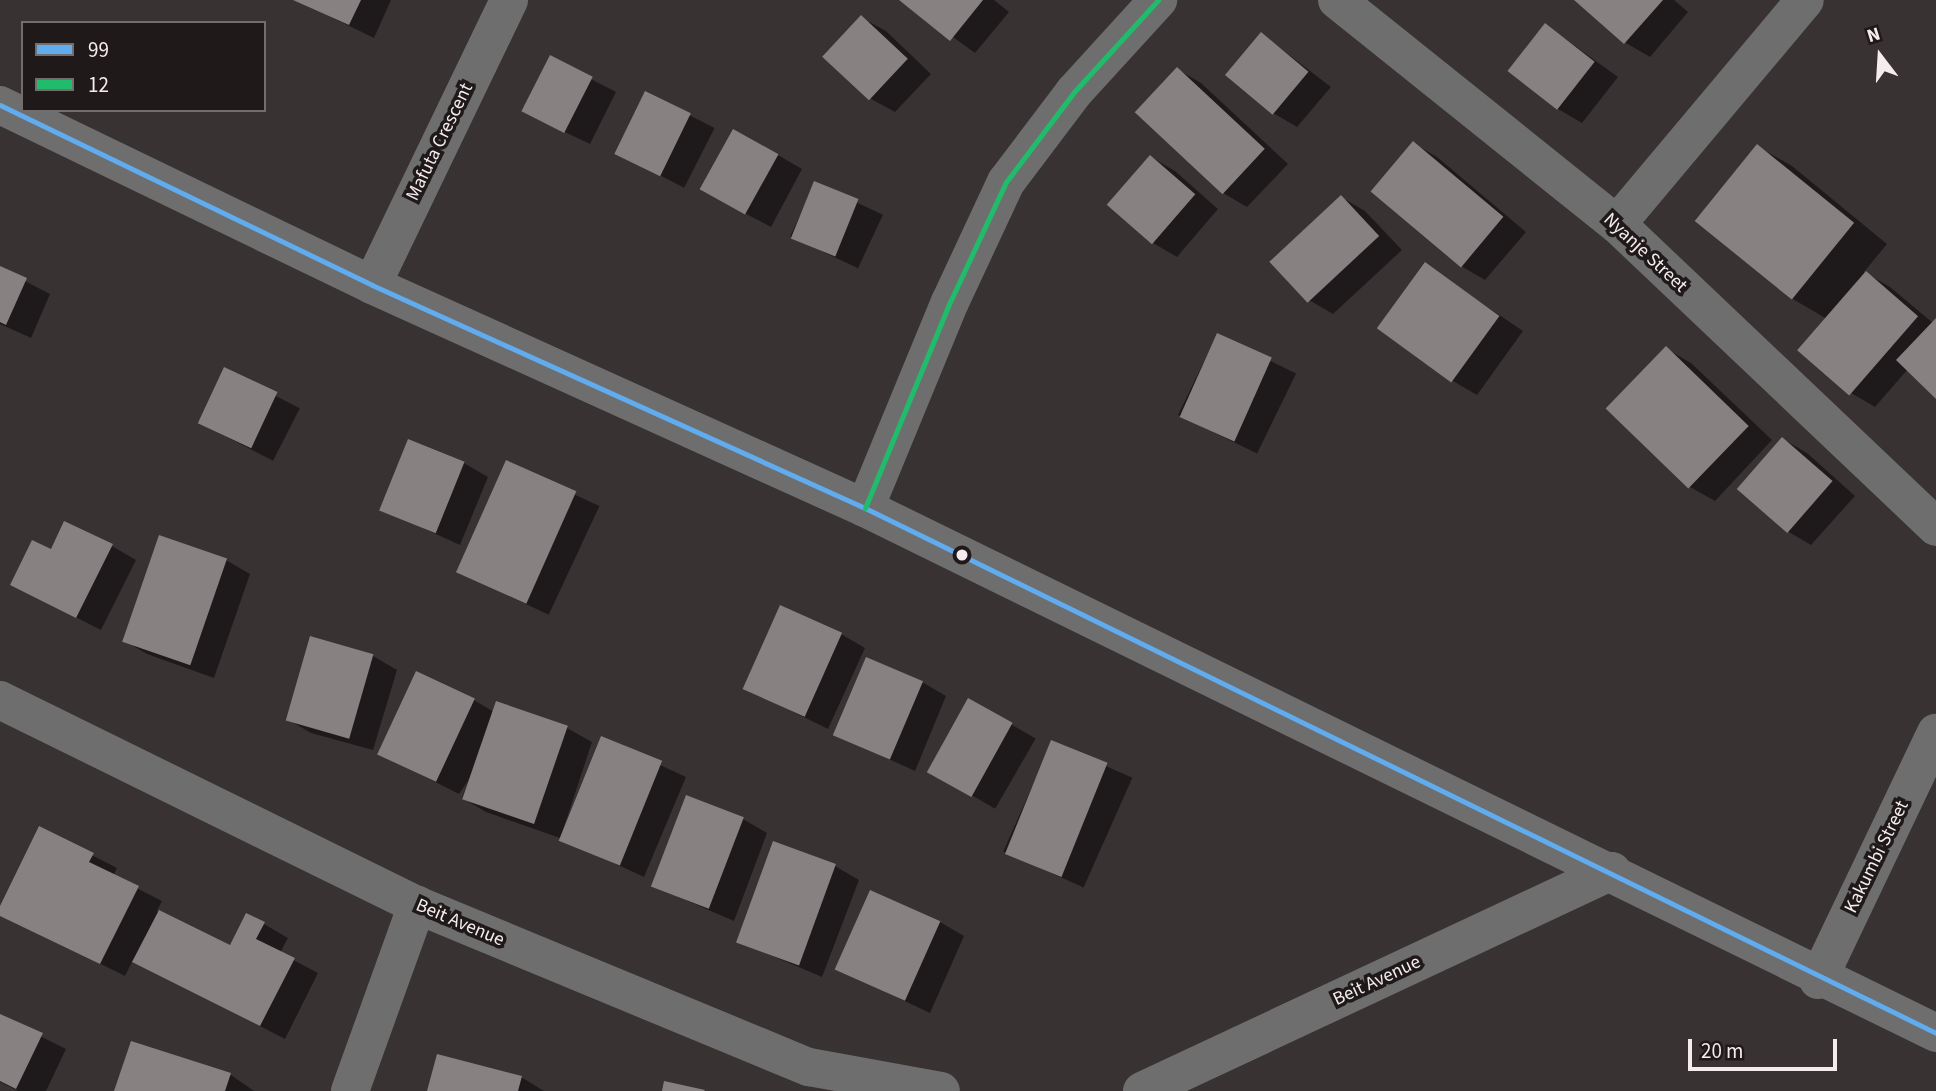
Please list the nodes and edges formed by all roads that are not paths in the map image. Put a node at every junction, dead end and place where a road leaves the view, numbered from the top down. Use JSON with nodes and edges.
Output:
{"nodes":[{"id":1,"x":509,"y":0,"type":"edge"},
{"id":2,"x":1158,"y":0,"type":"edge"},
{"id":3,"x":1337,"y":0,"type":"edge"},
{"id":4,"x":1805,"y":0,"type":"edge"},
{"id":5,"x":0,"y":105,"type":"edge"},
{"id":6,"x":1617,"y":224,"type":"junction"},
{"id":7,"x":372,"y":285,"type":"junction"},
{"id":8,"x":865,"y":508,"type":"junction"},
{"id":9,"x":1936,"y":527,"type":"edge"},
{"id":10,"x":0,"y":700,"type":"edge"},
{"id":11,"x":1936,"y":733,"type":"edge"},
{"id":12,"x":1612,"y":871,"type":"junction"},
{"id":13,"x":417,"y":905,"type":"junction"},
{"id":14,"x":1818,"y":980,"type":"junction"},
{"id":15,"x":1936,"y":1033,"type":"edge"},
{"id":16,"x":808,"y":1079,"type":"edge"},
{"id":17,"x":350,"y":1091,"type":"edge"},
{"id":18,"x":941,"y":1091,"type":"edge"},
{"id":19,"x":1142,"y":1091,"type":"edge"}],
"edges":[{"from":1,"to":7,"type":"street","name":"Mafuta Crescent"},
{"from":2,"to":8,"type":"street"},
{"from":3,"to":6,"type":"street","name":"Nyanje Street"},
{"from":4,"to":6,"type":"street"},
{"from":5,"to":7,"type":"street"},
{"from":6,"to":9,"type":"street","name":"Nyanje Street"},
{"from":7,"to":8,"type":"street"},
{"from":8,"to":12,"type":"street"},
{"from":10,"to":13,"type":"street","name":"Beit Avenue"},
{"from":11,"to":14,"type":"street","name":"Kakumbi Street"},
{"from":12,"to":14,"type":"street"},
{"from":12,"to":19,"type":"street","name":"Beit Avenue"},
{"from":13,"to":16,"type":"street","name":"Beit Avenue"},
{"from":13,"to":17,"type":"street"},
{"from":14,"to":15,"type":"street"},
{"from":16,"to":18,"type":"street","name":"Beit Avenue"}]}
